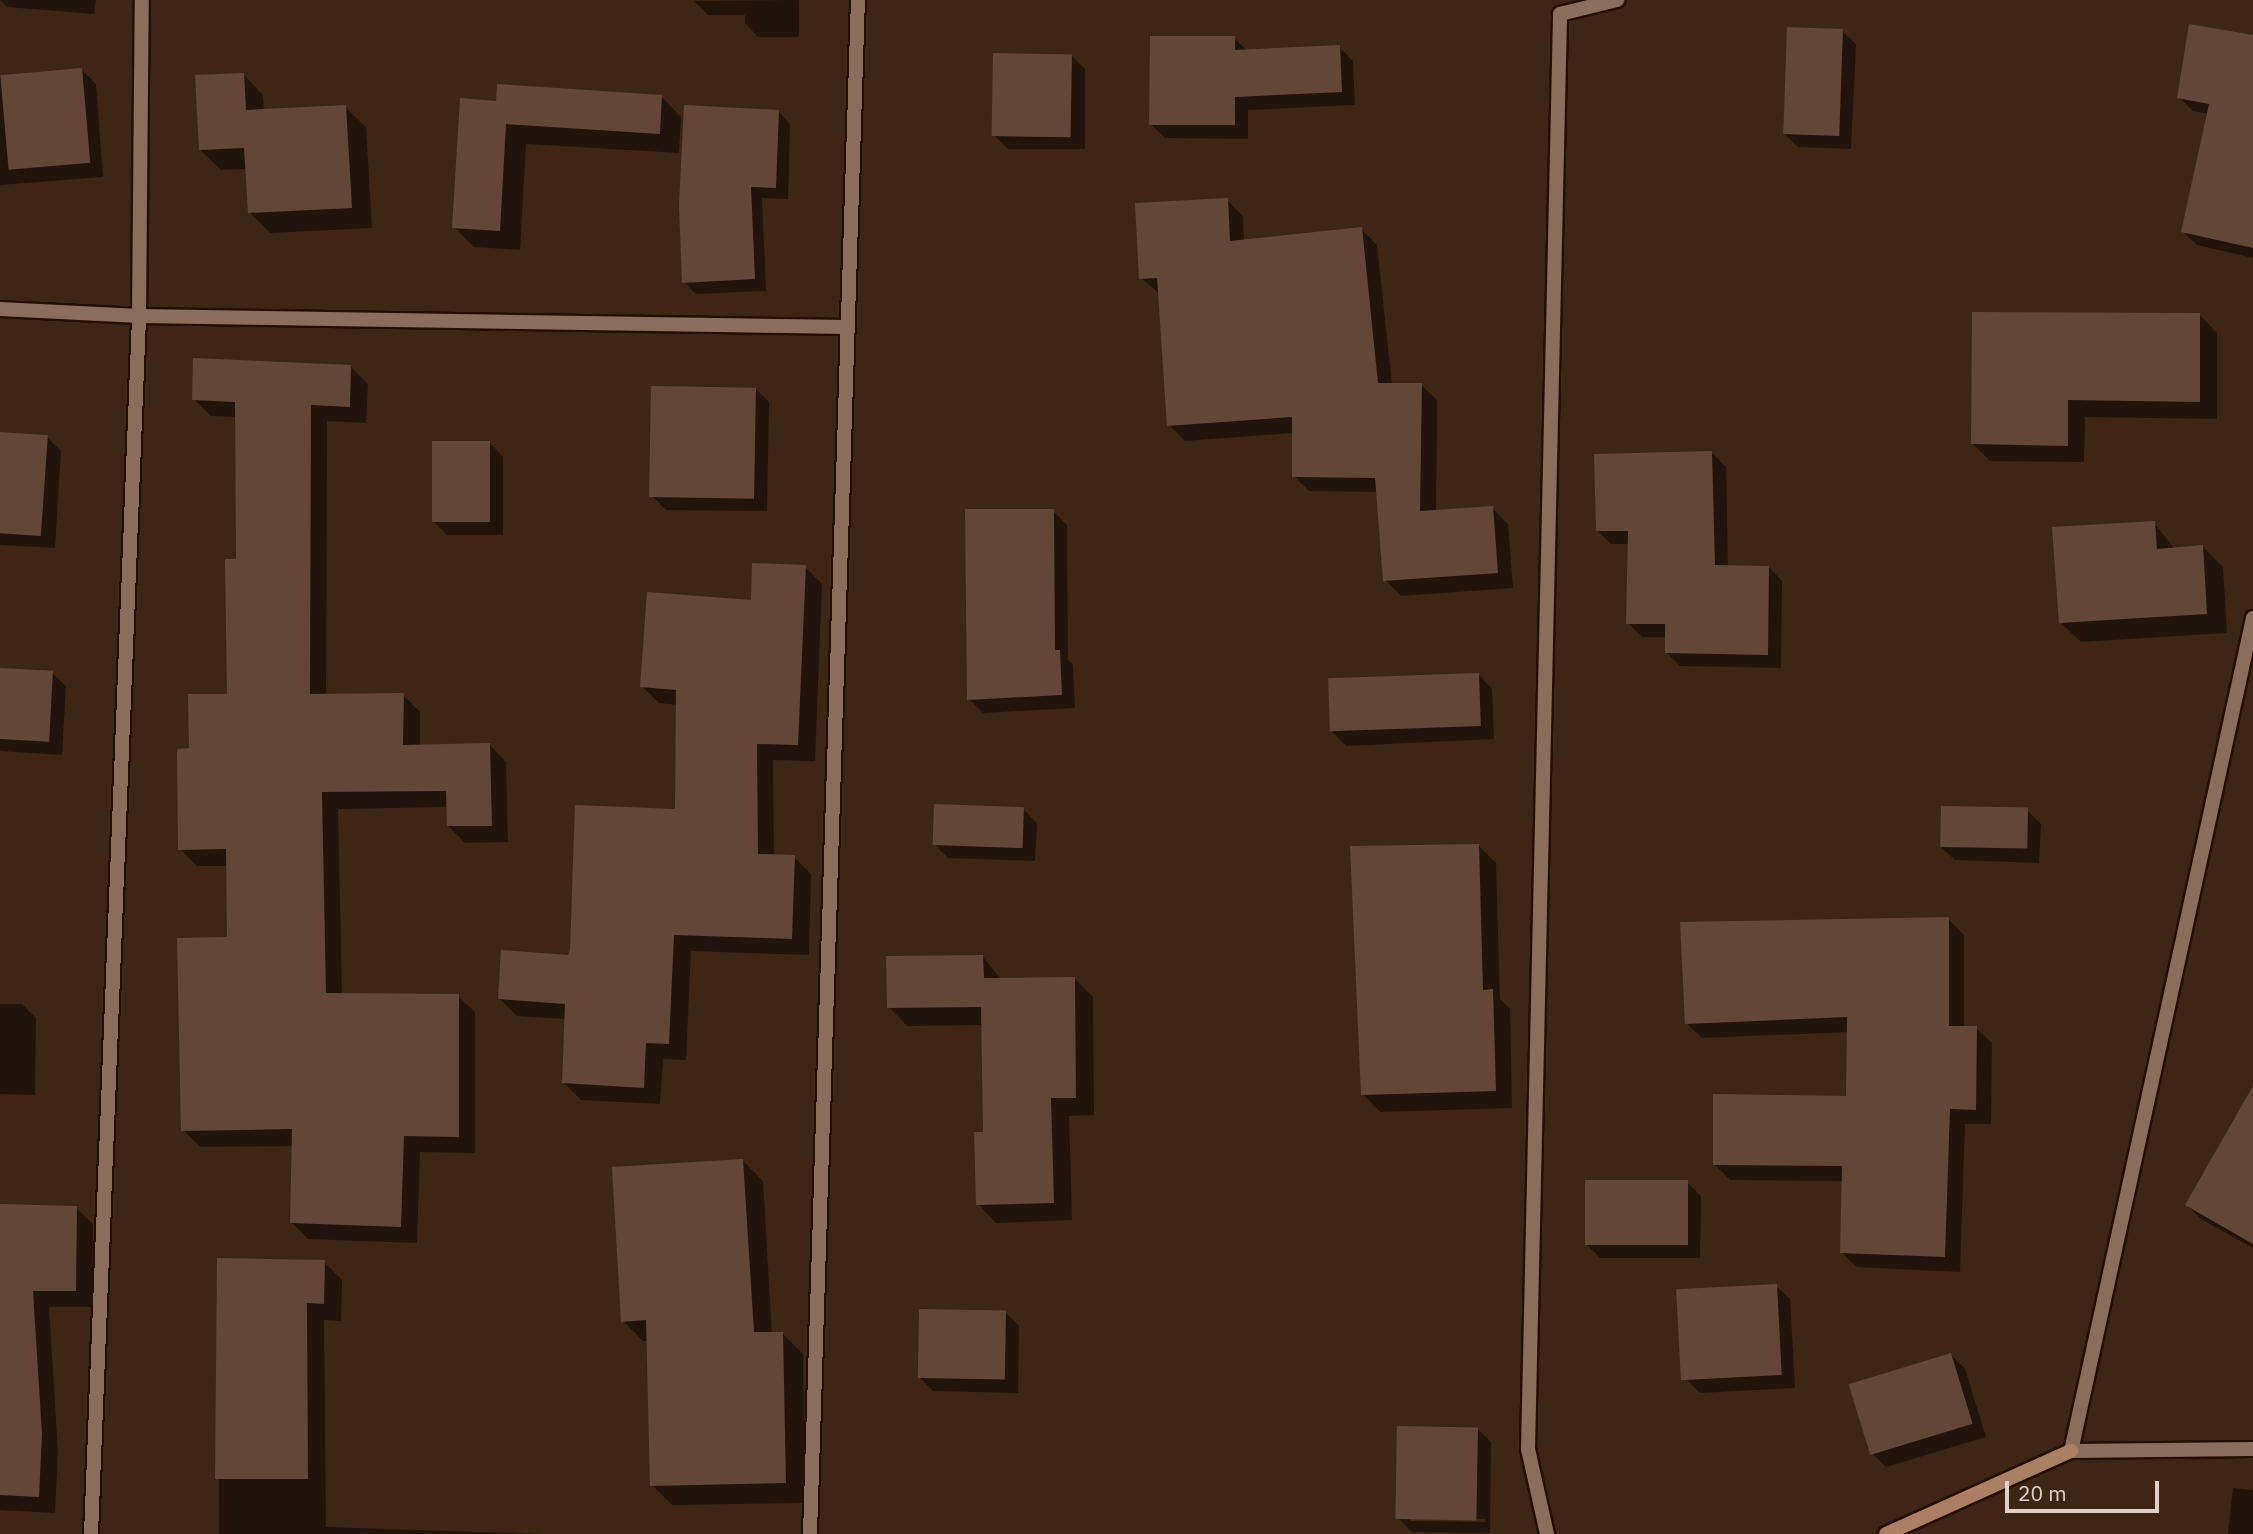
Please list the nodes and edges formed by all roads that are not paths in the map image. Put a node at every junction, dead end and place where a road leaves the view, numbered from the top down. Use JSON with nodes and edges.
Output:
{"nodes":[{"id":1,"x":142,"y":0,"type":"edge"},
{"id":2,"x":858,"y":0,"type":"edge"},
{"id":3,"x":1617,"y":0,"type":"edge"},
{"id":4,"x":0,"y":309,"type":"edge"},
{"id":5,"x":139,"y":316,"type":"junction"},
{"id":6,"x":847,"y":327,"type":"junction"},
{"id":7,"x":2253,"y":618,"type":"edge"},
{"id":8,"x":2253,"y":1449,"type":"edge"},
{"id":9,"x":2071,"y":1451,"type":"junction"},
{"id":10,"x":91,"y":1534,"type":"edge"},
{"id":11,"x":810,"y":1534,"type":"edge"},
{"id":12,"x":1547,"y":1534,"type":"edge"},
{"id":13,"x":1885,"y":1534,"type":"edge"}],
"edges":[{"from":1,"to":5,"type":"street"},
{"from":2,"to":6,"type":"street"},
{"from":3,"to":12,"type":"street"},
{"from":4,"to":5,"type":"street"},
{"from":5,"to":6,"type":"street"},
{"from":5,"to":10,"type":"street"},
{"from":6,"to":11,"type":"street"},
{"from":7,"to":9,"type":"street"},
{"from":8,"to":9,"type":"street"},
{"from":9,"to":13,"type":"street"}]}
